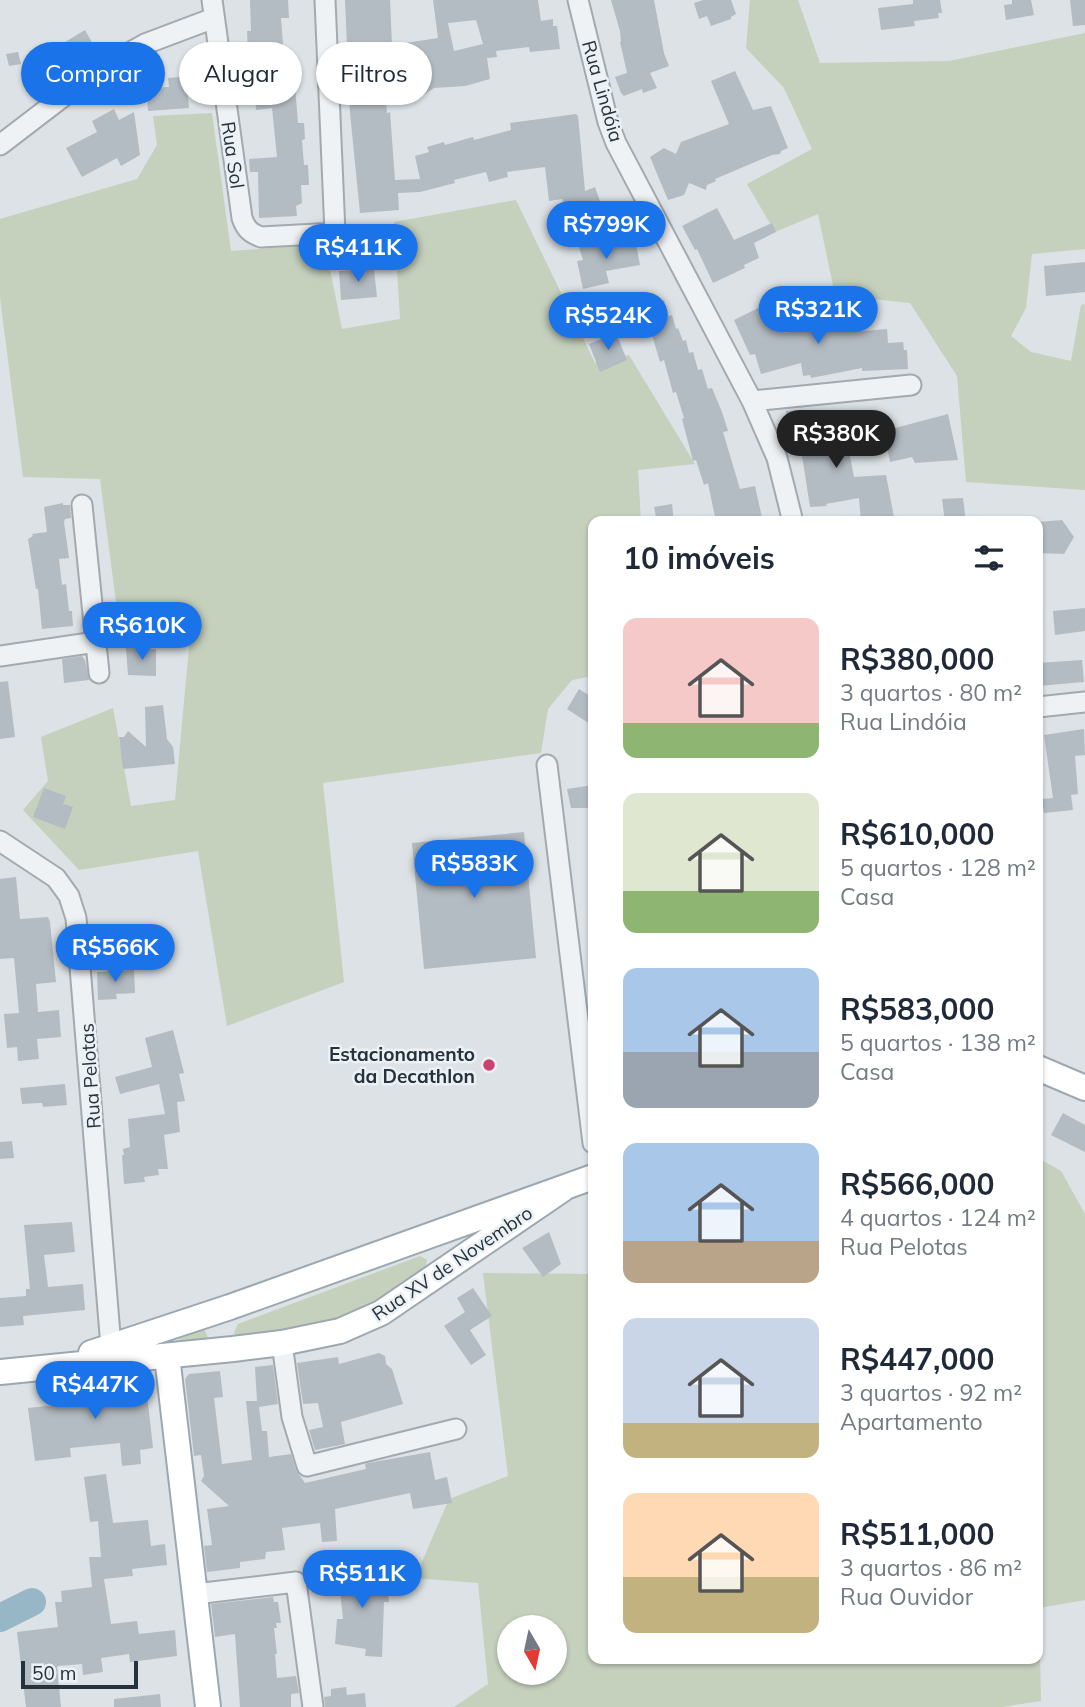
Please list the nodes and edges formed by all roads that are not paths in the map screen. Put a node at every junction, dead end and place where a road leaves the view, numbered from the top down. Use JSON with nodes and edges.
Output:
{"nodes":[{"id":1,"x":325,"y":0,"type":"edge"},
{"id":2,"x":579,"y":0,"type":"edge"},
{"id":3,"x":213,"y":9,"type":"edge"},
{"id":4,"x":0,"y":145,"type":"edge"},
{"id":5,"x":911,"y":384,"type":"dead end"},
{"id":6,"x":752,"y":401,"type":"junction"},
{"id":7,"x":82,"y":505,"type":"dead end"},
{"id":8,"x":792,"y":516,"type":"edge"},
{"id":9,"x":96,"y":642,"type":"junction"},
{"id":10,"x":0,"y":656,"type":"edge"},
{"id":11,"x":100,"y":673,"type":"dead end"},
{"id":12,"x":1085,"y":702,"type":"edge"},
{"id":13,"x":1043,"y":706,"type":"edge"},
{"id":14,"x":547,"y":765,"type":"dead end"},
{"id":15,"x":0,"y":841,"type":"edge"},
{"id":16,"x":1043,"y":1070,"type":"edge"},
{"id":17,"x":1085,"y":1088,"type":"edge"},
{"id":18,"x":588,"y":1102,"type":"edge"},
{"id":19,"x":588,"y":1179,"type":"edge"},
{"id":20,"x":563,"y":1189,"type":"junction"},
{"id":21,"x":429,"y":1236,"type":"junction"},
{"id":22,"x":422,"y":1285,"type":"junction"},
{"id":23,"x":230,"y":1307,"type":"junction"},
{"id":24,"x":282,"y":1343,"type":"junction"},
{"id":25,"x":111,"y":1346,"type":"junction"},
{"id":26,"x":233,"y":1349,"type":"junction"},
{"id":27,"x":167,"y":1356,"type":"junction"},
{"id":28,"x":47,"y":1368,"type":"junction"},
{"id":29,"x":0,"y":1372,"type":"edge"},
{"id":30,"x":456,"y":1429,"type":"dead end"},
{"id":31,"x":195,"y":1594,"type":"junction"},
{"id":32,"x":208,"y":1707,"type":"edge"},
{"id":33,"x":313,"y":1707,"type":"edge"}],
"edges":[{"from":1,"to":3,"type":"street","name":"Rua Sol"},
{"from":2,"to":6,"type":"street","name":"Rua Lindóia"},
{"from":3,"to":4,"type":"street"},
{"from":5,"to":6,"type":"street"},
{"from":6,"to":8,"type":"street","name":"Rua Lindóia"},
{"from":7,"to":9,"type":"street"},
{"from":9,"to":10,"type":"street"},
{"from":9,"to":11,"type":"street"},
{"from":12,"to":13,"type":"street"},
{"from":14,"to":18,"type":"street"},
{"from":15,"to":25,"type":"street","name":"Rua Pelotas"},
{"from":16,"to":17,"type":"main road"},
{"from":19,"to":20,"type":"main road","name":"Rua XV de Novembro"},
{"from":20,"to":21,"type":"main road","name":"Rua XV de Novembro"},
{"from":20,"to":22,"type":"main road","name":"Rua XV de Novembro"},
{"from":21,"to":22,"type":"main road"},
{"from":21,"to":23,"type":"main road","name":"Rua XV de Novembro"},
{"from":22,"to":24,"type":"main road","name":"Rua XV de Novembro"},
{"from":23,"to":25,"type":"main road","name":"Rua XV de Novembro"},
{"from":23,"to":26,"type":"main road"},
{"from":24,"to":26,"type":"main road","name":"Rua XV de Novembro"},
{"from":24,"to":30,"type":"street"},
{"from":25,"to":28,"type":"main road","name":"Rua XV de Novembro"},
{"from":26,"to":27,"type":"main road","name":"Rua XV de Novembro"},
{"from":27,"to":28,"type":"main road","name":"Rua XV de Novembro"},
{"from":27,"to":31,"type":"main road"},
{"from":28,"to":29,"type":"main road","name":"Rua XV de Novembro"},
{"from":31,"to":32,"type":"main road"},
{"from":31,"to":33,"type":"street"}]}
